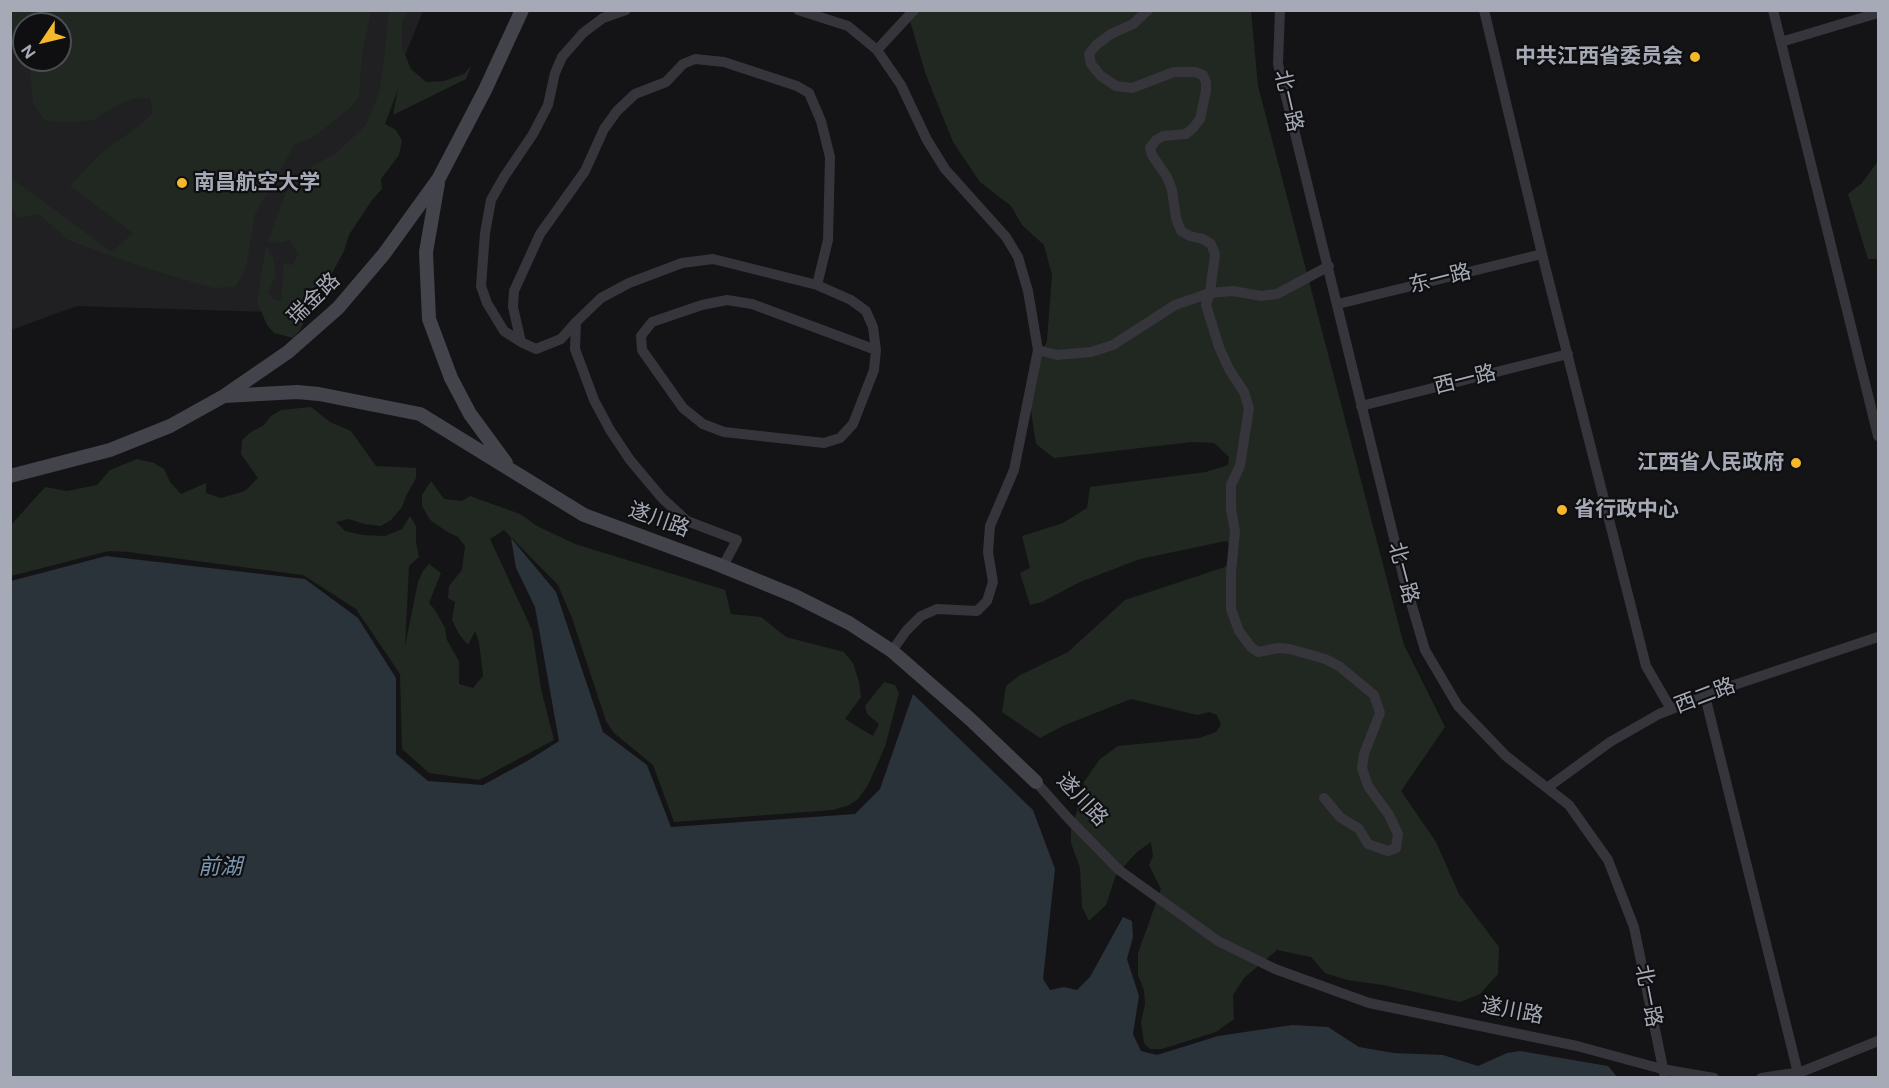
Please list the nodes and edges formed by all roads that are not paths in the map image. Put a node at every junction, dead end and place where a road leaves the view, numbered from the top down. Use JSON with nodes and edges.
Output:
{"nodes":[{"id":1,"x":522,"y":10,"type":"edge"},
{"id":2,"x":626,"y":10,"type":"edge"},
{"id":3,"x":798,"y":10,"type":"edge"},
{"id":4,"x":914,"y":10,"type":"edge"},
{"id":5,"x":1148,"y":10,"type":"edge"},
{"id":6,"x":1280,"y":10,"type":"edge"},
{"id":7,"x":1484,"y":10,"type":"edge"},
{"id":8,"x":1773,"y":10,"type":"edge"},
{"id":9,"x":1878,"y":13,"type":"edge"},
{"id":10,"x":1781,"y":42,"type":"junction"},
{"id":11,"x":877,"y":50,"type":"junction"},
{"id":12,"x":439,"y":178,"type":"junction"},
{"id":13,"x":1542,"y":254,"type":"junction"},
{"id":14,"x":1329,"y":266,"type":"junction"},
{"id":15,"x":818,"y":285,"type":"junction"},
{"id":16,"x":1210,"y":293,"type":"junction"},
{"id":17,"x":1338,"y":304,"type":"junction"},
{"id":18,"x":576,"y":322,"type":"junction"},
{"id":19,"x":521,"y":342,"type":"junction"},
{"id":20,"x":876,"y":350,"type":"junction"},
{"id":21,"x":1038,"y":350,"type":"junction"},
{"id":22,"x":1568,"y":354,"type":"junction"},
{"id":23,"x":224,"y":396,"type":"junction"},
{"id":24,"x":1361,"y":406,"type":"junction"},
{"id":25,"x":1878,"y":436,"type":"edge"},
{"id":26,"x":511,"y":470,"type":"junction"},
{"id":27,"x":10,"y":476,"type":"edge"},
{"id":28,"x":723,"y":567,"type":"junction"},
{"id":29,"x":1878,"y":637,"type":"edge"},
{"id":30,"x":892,"y":651,"type":"junction"},
{"id":31,"x":1705,"y":696,"type":"junction"},
{"id":32,"x":1671,"y":709,"type":"junction"},
{"id":33,"x":1036,"y":782,"type":"joint"},
{"id":34,"x":1546,"y":788,"type":"junction"},
{"id":35,"x":1324,"y":798,"type":"dead end"},
{"id":36,"x":1878,"y":1041,"type":"edge"},
{"id":37,"x":1798,"y":1072,"type":"junction"},
{"id":38,"x":1664,"y":1073,"type":"edge"},
{"id":39,"x":1714,"y":1077,"type":"edge"},
{"id":40,"x":1761,"y":1077,"type":"edge"}],
"edges":[{"from":1,"to":12,"type":"street","name":"瑞金路"},
{"from":2,"to":19,"type":"street"},
{"from":3,"to":11,"type":"street"},
{"from":4,"to":11,"type":"street"},
{"from":5,"to":16,"type":"street"},
{"from":6,"to":14,"type":"street","name":"北一路"},
{"from":7,"to":13,"type":"street"},
{"from":8,"to":10,"type":"street"},
{"from":9,"to":10,"type":"street"},
{"from":10,"to":25,"type":"street"},
{"from":11,"to":21,"type":"street"},
{"from":12,"to":23,"type":"street","name":"瑞金路"},
{"from":12,"to":26,"type":"street","name":"遂川路"},
{"from":13,"to":17,"type":"street","name":"东一路"},
{"from":13,"to":22,"type":"street"},
{"from":14,"to":16,"type":"street"},
{"from":14,"to":17,"type":"street","name":"北一路"},
{"from":15,"to":18,"type":"street"},
{"from":15,"to":19,"type":"street"},
{"from":15,"to":20,"type":"street"},
{"from":16,"to":21,"type":"street"},
{"from":16,"to":35,"type":"street"},
{"from":17,"to":24,"type":"street","name":"北一路"},
{"from":18,"to":19,"type":"street"},
{"from":18,"to":28,"type":"street"},
{"from":20,"to":20,"type":"street"},
{"from":21,"to":30,"type":"street"},
{"from":22,"to":24,"type":"street","name":"西一路"},
{"from":22,"to":32,"type":"street"},
{"from":23,"to":26,"type":"street","name":"遂川路"},
{"from":23,"to":27,"type":"street","name":"瑞金路"},
{"from":24,"to":34,"type":"street","name":"北一路"},
{"from":26,"to":28,"type":"street","name":"遂川路"},
{"from":28,"to":30,"type":"street","name":"遂川路"},
{"from":29,"to":31,"type":"street","name":"西二路"},
{"from":30,"to":33,"type":"street","name":"遂川路"},
{"from":31,"to":32,"type":"street","name":"西二路"},
{"from":31,"to":37,"type":"street"},
{"from":32,"to":34,"type":"street","name":"西二路"},
{"from":33,"to":38,"type":"street","name":"遂川路"},
{"from":34,"to":38,"type":"street","name":"北一路"},
{"from":36,"to":37,"type":"street"},
{"from":37,"to":40,"type":"street"},
{"from":38,"to":39,"type":"street","name":"遂川路"}]}
